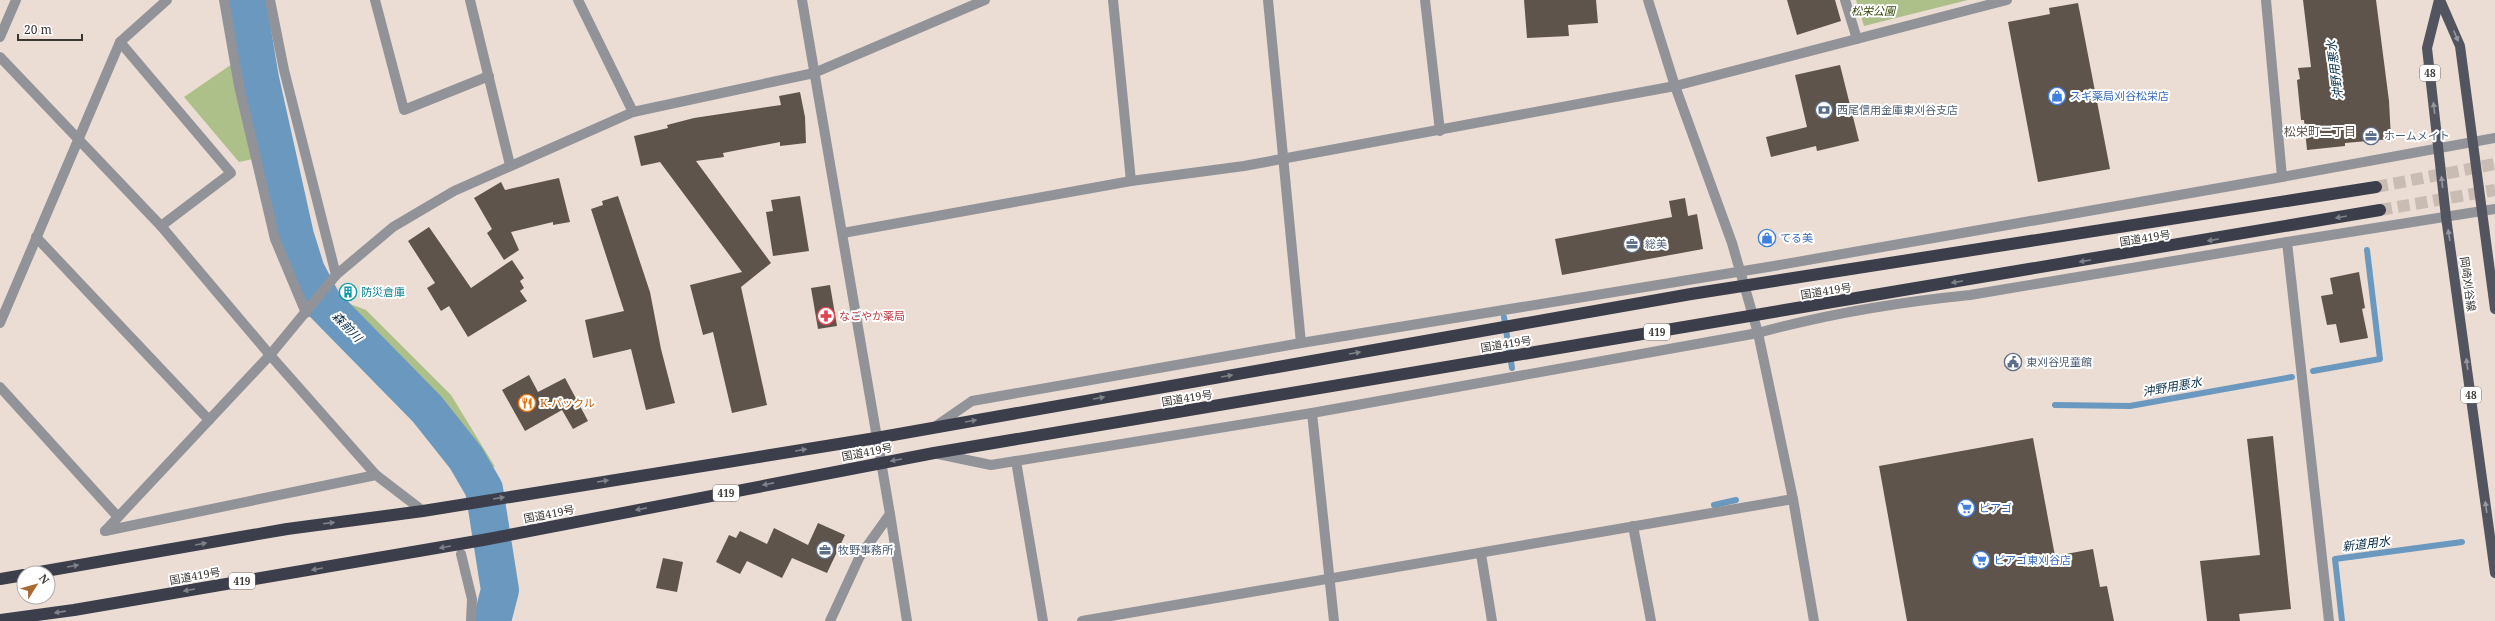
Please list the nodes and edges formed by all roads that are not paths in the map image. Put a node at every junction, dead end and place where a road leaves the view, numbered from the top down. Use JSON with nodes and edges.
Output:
{"nodes":[{"id":1,"x":16,"y":0,"type":"edge"},
{"id":2,"x":167,"y":0,"type":"edge"},
{"id":3,"x":224,"y":0,"type":"edge"},
{"id":4,"x":270,"y":0,"type":"edge"},
{"id":5,"x":375,"y":0,"type":"edge"},
{"id":6,"x":470,"y":0,"type":"edge"},
{"id":7,"x":578,"y":0,"type":"edge"},
{"id":8,"x":802,"y":0,"type":"edge"},
{"id":9,"x":985,"y":0,"type":"edge"},
{"id":10,"x":1113,"y":0,"type":"edge"},
{"id":11,"x":1268,"y":0,"type":"edge"},
{"id":12,"x":1425,"y":0,"type":"edge"},
{"id":13,"x":1648,"y":0,"type":"edge"},
{"id":14,"x":1845,"y":0,"type":"edge"},
{"id":15,"x":2006,"y":0,"type":"edge"},
{"id":16,"x":2266,"y":0,"type":"edge"},
{"id":17,"x":2440,"y":0,"type":"edge"},
{"id":18,"x":0,"y":36,"type":"edge"},
{"id":19,"x":1857,"y":38,"type":"junction"},
{"id":20,"x":120,"y":42,"type":"junction"},
{"id":21,"x":0,"y":57,"type":"edge"},
{"id":22,"x":814,"y":73,"type":"junction"},
{"id":23,"x":489,"y":76,"type":"junction"},
{"id":24,"x":1675,"y":86,"type":"junction"},
{"id":25,"x":633,"y":112,"type":"junction"},
{"id":26,"x":1440,"y":131,"type":"junction"},
{"id":27,"x":78,"y":138,"type":"junction"},
{"id":28,"x":2495,"y":138,"type":"edge"},
{"id":29,"x":2471,"y":142,"type":"junction"},
{"id":30,"x":2438,"y":147,"type":"junction"},
{"id":31,"x":1283,"y":158,"type":"junction"},
{"id":32,"x":510,"y":165,"type":"junction"},
{"id":33,"x":2282,"y":177,"type":"junction"},
{"id":34,"x":1131,"y":181,"type":"junction"},
{"id":35,"x":2376,"y":187,"type":"tunnel mouth"},
{"id":36,"x":2495,"y":209,"type":"edge"},
{"id":37,"x":2380,"y":210,"type":"tunnel mouth"},
{"id":38,"x":2483,"y":211,"type":"junction"},
{"id":39,"x":2446,"y":217,"type":"junction"},
{"id":40,"x":161,"y":226,"type":"junction"},
{"id":41,"x":842,"y":233,"type":"junction"},
{"id":42,"x":36,"y":237,"type":"junction"},
{"id":43,"x":2287,"y":242,"type":"junction"},
{"id":44,"x":1740,"y":271,"type":"junction"},
{"id":45,"x":336,"y":275,"type":"junction"},
{"id":46,"x":1745,"y":286,"type":"junction"},
{"id":47,"x":2495,"y":309,"type":"edge"},
{"id":48,"x":306,"y":313,"type":"junction"},
{"id":49,"x":1753,"y":316,"type":"junction"},
{"id":50,"x":0,"y":323,"type":"edge"},
{"id":51,"x":1758,"y":333,"type":"junction"},
{"id":52,"x":1301,"y":343,"type":"junction"},
{"id":53,"x":270,"y":355,"type":"junction"},
{"id":54,"x":0,"y":387,"type":"edge"},
{"id":55,"x":1312,"y":413,"type":"junction"},
{"id":56,"x":209,"y":420,"type":"junction"},
{"id":57,"x":933,"y":428,"type":"junction"},
{"id":58,"x":876,"y":438,"type":"junction"},
{"id":59,"x":934,"y":453,"type":"junction"},
{"id":60,"x":1016,"y":461,"type":"junction"},
{"id":61,"x":880,"y":462,"type":"junction"},
{"id":62,"x":376,"y":475,"type":"junction"},
{"id":63,"x":1793,"y":499,"type":"junction"},
{"id":64,"x":423,"y":511,"type":"junction"},
{"id":65,"x":890,"y":514,"type":"junction"},
{"id":66,"x":118,"y":517,"type":"junction"},
{"id":67,"x":1633,"y":526,"type":"junction"},
{"id":68,"x":460,"y":554,"type":"dead end"},
{"id":69,"x":1481,"y":554,"type":"junction"},
{"id":70,"x":56,"y":569,"type":"edge"},
{"id":71,"x":2495,"y":573,"type":"edge"},
{"id":72,"x":16,"y":576,"type":"edge"},
{"id":73,"x":1330,"y":577,"type":"junction"},
{"id":74,"x":0,"y":579,"type":"edge"},
{"id":75,"x":0,"y":620,"type":"edge"},
{"id":76,"x":471,"y":621,"type":"edge"},
{"id":77,"x":830,"y":621,"type":"edge"},
{"id":78,"x":907,"y":621,"type":"edge"},
{"id":79,"x":1043,"y":621,"type":"edge"},
{"id":80,"x":1082,"y":621,"type":"edge"},
{"id":81,"x":1334,"y":621,"type":"edge"},
{"id":82,"x":1492,"y":621,"type":"edge"},
{"id":83,"x":1651,"y":621,"type":"edge"},
{"id":84,"x":1814,"y":621,"type":"edge"},
{"id":85,"x":2329,"y":621,"type":"edge"}],
"edges":[{"from":1,"to":18,"type":"street"},
{"from":2,"to":20,"type":"street"},
{"from":3,"to":48,"type":"street"},
{"from":4,"to":45,"type":"street"},
{"from":5,"to":23,"type":"street"},
{"from":6,"to":23,"type":"street"},
{"from":7,"to":25,"type":"street"},
{"from":8,"to":22,"type":"street"},
{"from":9,"to":22,"type":"street"},
{"from":10,"to":34,"type":"street"},
{"from":11,"to":31,"type":"street"},
{"from":12,"to":26,"type":"street"},
{"from":13,"to":24,"type":"street"},
{"from":14,"to":19,"type":"street"},
{"from":15,"to":19,"type":"street"},
{"from":16,"to":33,"type":"street"},
{"from":17,"to":29,"type":"main road","name":"岡崎刈谷線","number":"48","one_way":true},
{"from":30,"to":17,"type":"main road","name":"岡崎刈谷線","number":"48","one_way":true},
{"from":19,"to":24,"type":"street"},
{"from":20,"to":27,"type":"street"},
{"from":20,"to":40,"type":"street"},
{"from":21,"to":27,"type":"street"},
{"from":22,"to":25,"type":"street"},
{"from":22,"to":41,"type":"street"},
{"from":23,"to":32,"type":"street"},
{"from":24,"to":26,"type":"street"},
{"from":24,"to":44,"type":"street"},
{"from":25,"to":32,"type":"street"},
{"from":26,"to":31,"type":"street"},
{"from":27,"to":40,"type":"street"},
{"from":27,"to":42,"type":"street"},
{"from":28,"to":29,"type":"street"},
{"from":29,"to":30,"type":"street"},
{"from":29,"to":38,"type":"main road","name":"岡崎刈谷線","number":"48"},
{"from":30,"to":33,"type":"street"},
{"from":39,"to":30,"type":"main road","name":"岡崎刈谷線","number":"48","one_way":true},
{"from":31,"to":34,"type":"street"},
{"from":31,"to":52,"type":"street"},
{"from":32,"to":45,"type":"street"},
{"from":33,"to":44,"type":"street"},
{"from":34,"to":41,"type":"street"},
{"from":35,"to":46,"type":"highway","name":"国道419号"},
{"from":36,"to":38,"type":"street"},
{"from":37,"to":49,"type":"highway","name":"国道419号","number":"419","one_way":true},
{"from":38,"to":39,"type":"street"},
{"from":38,"to":47,"type":"main road","name":"岡崎刈谷線","number":"48"},
{"from":39,"to":43,"type":"street"},
{"from":71,"to":39,"type":"main road","name":"岡崎刈谷線","number":"48","one_way":true},
{"from":40,"to":53,"type":"street"},
{"from":41,"to":58,"type":"street"},
{"from":42,"to":50,"type":"street"},
{"from":42,"to":56,"type":"street"},
{"from":43,"to":51,"type":"street"},
{"from":43,"to":85,"type":"street"},
{"from":44,"to":46,"type":"street"},
{"from":44,"to":52,"type":"street"},
{"from":45,"to":48,"type":"street"},
{"from":46,"to":49,"type":"street"},
{"from":57,"to":46,"type":"highway","name":"国道419号","one_way":true},
{"from":48,"to":53,"type":"street"},
{"from":49,"to":51,"type":"street"},
{"from":49,"to":59,"type":"highway","name":"国道419号","number":"419"},
{"from":51,"to":55,"type":"street"},
{"from":51,"to":63,"type":"street"},
{"from":52,"to":57,"type":"street"},
{"from":53,"to":56,"type":"street"},
{"from":53,"to":62,"type":"street"},
{"from":54,"to":66,"type":"street"},
{"from":55,"to":60,"type":"street"},
{"from":55,"to":73,"type":"street"},
{"from":56,"to":66,"type":"street"},
{"from":57,"to":58,"type":"highway","name":"国道419号"},
{"from":58,"to":61,"type":"street"},
{"from":64,"to":58,"type":"highway","name":"国道419号","one_way":true},
{"from":59,"to":60,"type":"street"},
{"from":59,"to":61,"type":"highway","name":"国道419号","number":"419","one_way":true},
{"from":60,"to":79,"type":"street"},
{"from":61,"to":65,"type":"street"},
{"from":61,"to":75,"type":"highway","name":"国道419号","number":"419","one_way":true},
{"from":62,"to":64,"type":"street"},
{"from":62,"to":66,"type":"street"},
{"from":63,"to":67,"type":"street"},
{"from":63,"to":84,"type":"street"},
{"from":70,"to":64,"type":"highway","name":"国道419号","one_way":true},
{"from":65,"to":77,"type":"street"},
{"from":65,"to":78,"type":"street"},
{"from":67,"to":69,"type":"street"},
{"from":67,"to":83,"type":"street"},
{"from":68,"to":76,"type":"street"},
{"from":69,"to":73,"type":"street"},
{"from":69,"to":82,"type":"street"},
{"from":72,"to":74,"type":"highway"},
{"from":73,"to":80,"type":"street"},
{"from":73,"to":81,"type":"street"}]}
